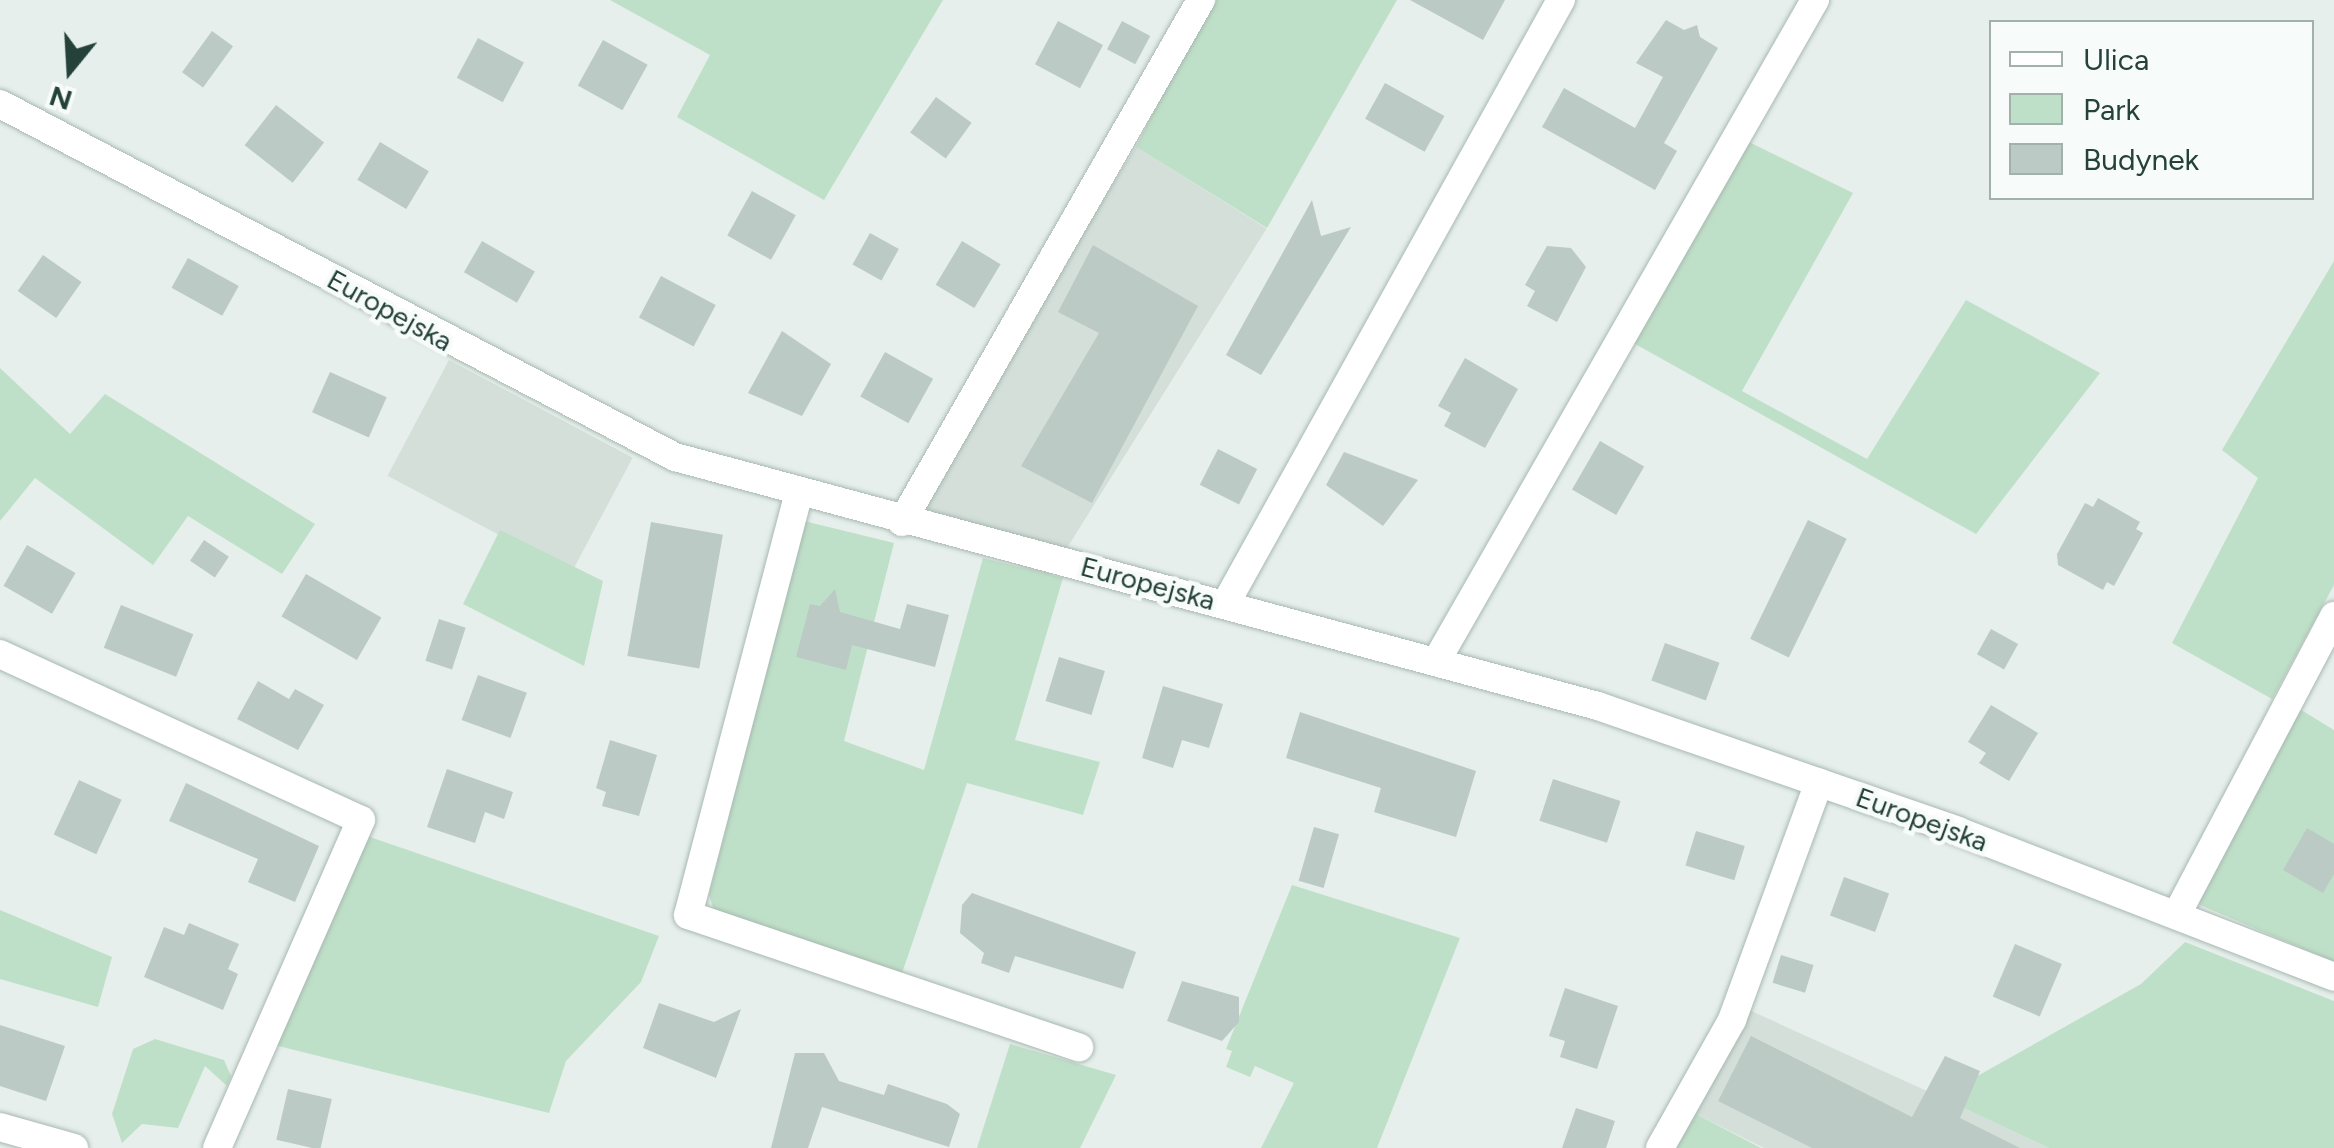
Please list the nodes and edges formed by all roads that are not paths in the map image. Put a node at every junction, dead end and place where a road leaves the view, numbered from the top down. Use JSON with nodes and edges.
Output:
{"nodes":[{"id":1,"x":1201,"y":0,"type":"edge"},
{"id":2,"x":1561,"y":0,"type":"edge"},
{"id":3,"x":1815,"y":0,"type":"edge"},
{"id":4,"x":0,"y":104,"type":"edge"},
{"id":5,"x":798,"y":496,"type":"junction"},
{"id":6,"x":902,"y":522,"type":"junction"},
{"id":7,"x":1226,"y":603,"type":"junction"},
{"id":8,"x":2334,"y":616,"type":"edge"},
{"id":9,"x":0,"y":654,"type":"edge"},
{"id":10,"x":1438,"y":660,"type":"junction"},
{"id":11,"x":1819,"y":782,"type":"junction"},
{"id":12,"x":2177,"y":914,"type":"junction"},
{"id":13,"x":2334,"y":976,"type":"edge"},
{"id":14,"x":1079,"y":1048,"type":"dead end"},
{"id":15,"x":0,"y":1127,"type":"edge"},
{"id":16,"x":74,"y":1148,"type":"edge"},
{"id":17,"x":216,"y":1148,"type":"edge"},
{"id":18,"x":1660,"y":1148,"type":"edge"}],
"edges":[{"from":1,"to":6,"type":"street"},
{"from":2,"to":7,"type":"street"},
{"from":3,"to":10,"type":"street"},
{"from":4,"to":5,"type":"street","name":"Europejska"},
{"from":5,"to":6,"type":"street","name":"Europejska"},
{"from":5,"to":14,"type":"street"},
{"from":6,"to":7,"type":"street","name":"Europejska"},
{"from":7,"to":10,"type":"street","name":"Europejska"},
{"from":8,"to":12,"type":"street"},
{"from":9,"to":17,"type":"street"},
{"from":10,"to":11,"type":"street","name":"Europejska"},
{"from":11,"to":12,"type":"street","name":"Europejska"},
{"from":11,"to":18,"type":"street"},
{"from":12,"to":13,"type":"street","name":"Europejska"},
{"from":15,"to":16,"type":"street"}]}
